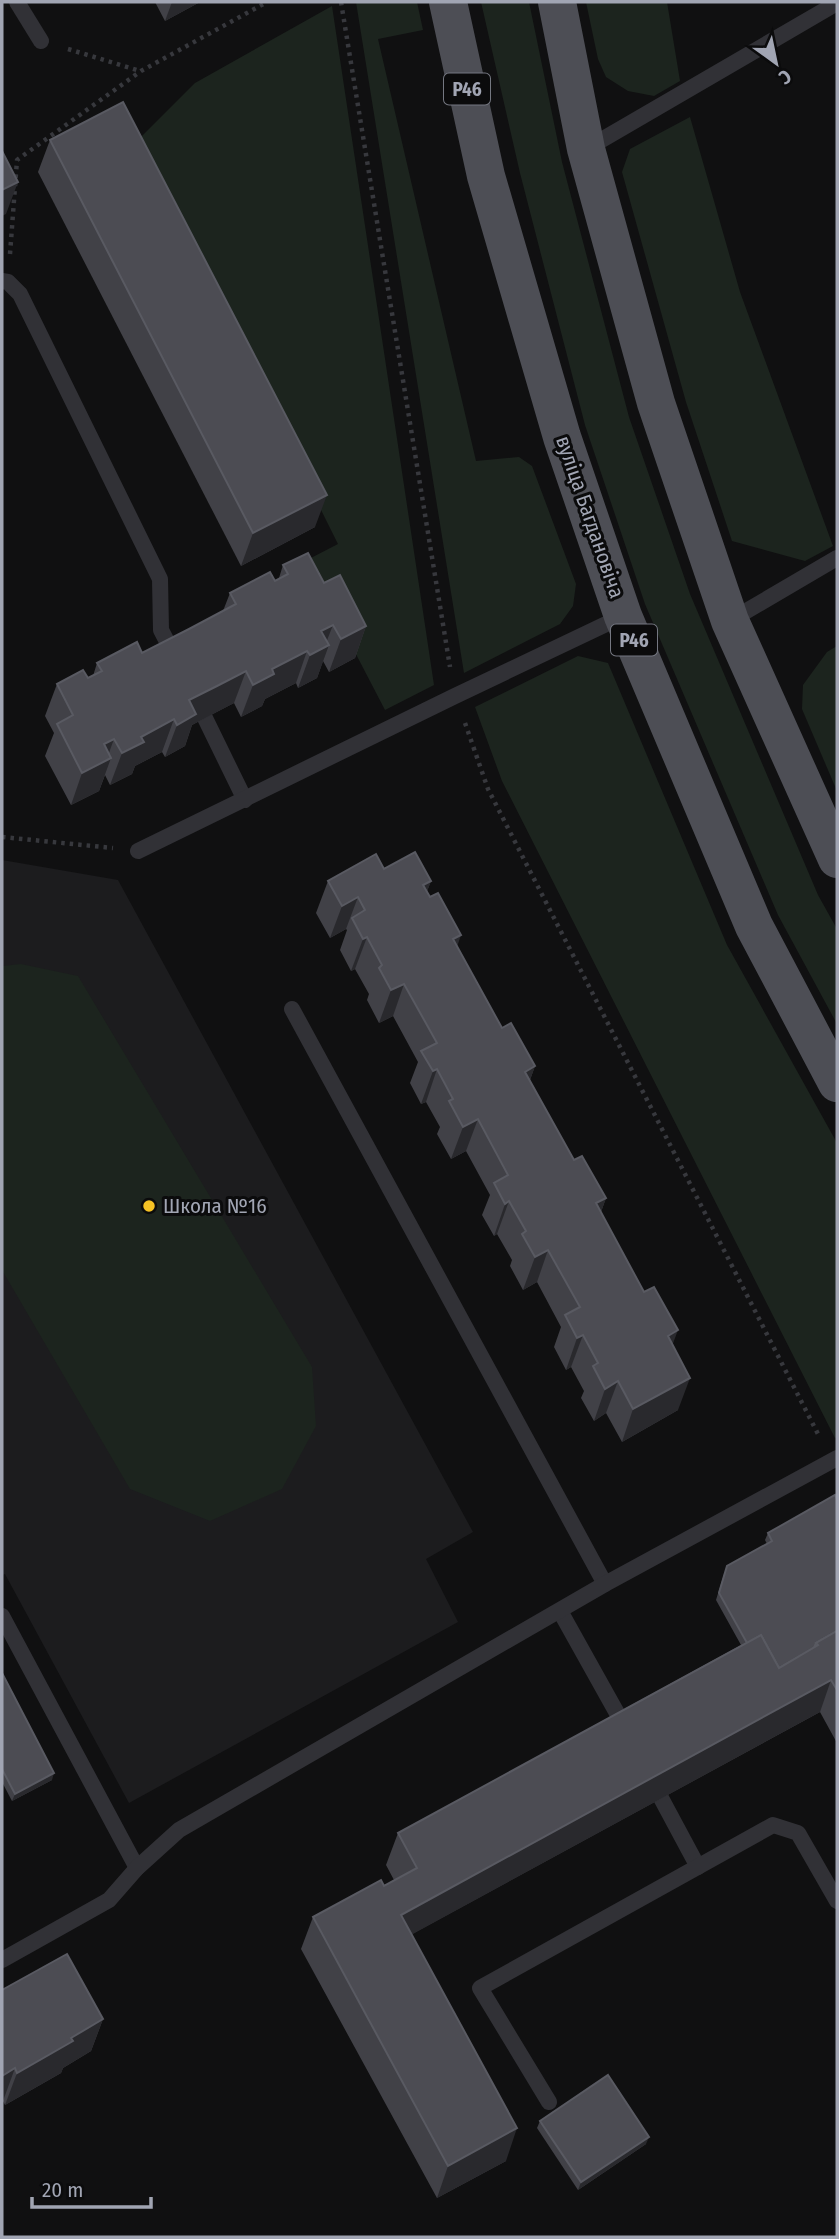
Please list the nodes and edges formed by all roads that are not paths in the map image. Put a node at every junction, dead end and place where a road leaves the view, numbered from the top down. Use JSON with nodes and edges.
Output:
{"nodes":[{"id":1,"x":17,"y":2,"type":"edge"},
{"id":2,"x":448,"y":2,"type":"edge"},
{"id":3,"x":557,"y":2,"type":"edge"},
{"id":4,"x":837,"y":2,"type":"edge"},
{"id":5,"x":41,"y":41,"type":"road end"},
{"id":6,"x":586,"y":149,"type":"junction"},
{"id":7,"x":5,"y":281,"type":"edge"},
{"id":8,"x":837,"y":558,"type":"edge"},
{"id":9,"x":623,"y":615,"type":"junction"},
{"id":10,"x":730,"y":621,"type":"junction"},
{"id":11,"x":177,"y":662,"type":"edge"},
{"id":12,"x":205,"y":718,"type":"edge"},
{"id":13,"x":246,"y":800,"type":"junction"},
{"id":14,"x":138,"y":851,"type":"road end"},
{"id":15,"x":837,"y":859,"type":"edge"},
{"id":16,"x":292,"y":1009,"type":"dead end"},
{"id":17,"x":837,"y":1083,"type":"edge"},
{"id":18,"x":834,"y":1459,"type":"edge"},
{"id":19,"x":605,"y":1584,"type":"junction"},
{"id":20,"x":560,"y":1611,"type":"junction"},
{"id":21,"x":2,"y":1616,"type":"edge"},
{"id":22,"x":628,"y":1733,"type":"edge"},
{"id":23,"x":661,"y":1798,"type":"edge"},
{"id":24,"x":698,"y":1867,"type":"junction"},
{"id":25,"x":137,"y":1868,"type":"junction"},
{"id":26,"x":837,"y":1901,"type":"edge"},
{"id":27,"x":2,"y":1960,"type":"edge"},
{"id":28,"x":549,"y":2102,"type":"dead end"}],
"edges":[{"from":1,"to":5,"type":"lane"},
{"from":2,"to":9,"type":"main road","name":"вуліца Багдановіча","number":"Р46"},
{"from":3,"to":6,"type":"main road"},
{"from":4,"to":6,"type":"lane"},
{"from":6,"to":10,"type":"main road"},
{"from":7,"to":11,"type":"lane"},
{"from":8,"to":10,"type":"lane"},
{"from":9,"to":13,"type":"lane"},
{"from":9,"to":17,"type":"main road","name":"вуліца Багдановіча","number":"Р46"},
{"from":10,"to":15,"type":"main road"},
{"from":12,"to":13,"type":"lane"},
{"from":13,"to":14,"type":"lane"},
{"from":16,"to":19,"type":"lane"},
{"from":18,"to":19,"type":"lane"},
{"from":19,"to":20,"type":"lane"},
{"from":20,"to":22,"type":"lane"},
{"from":20,"to":25,"type":"lane"},
{"from":21,"to":25,"type":"lane"},
{"from":23,"to":24,"type":"lane"},
{"from":24,"to":26,"type":"lane"},
{"from":24,"to":28,"type":"lane"},
{"from":25,"to":27,"type":"lane"}]}
